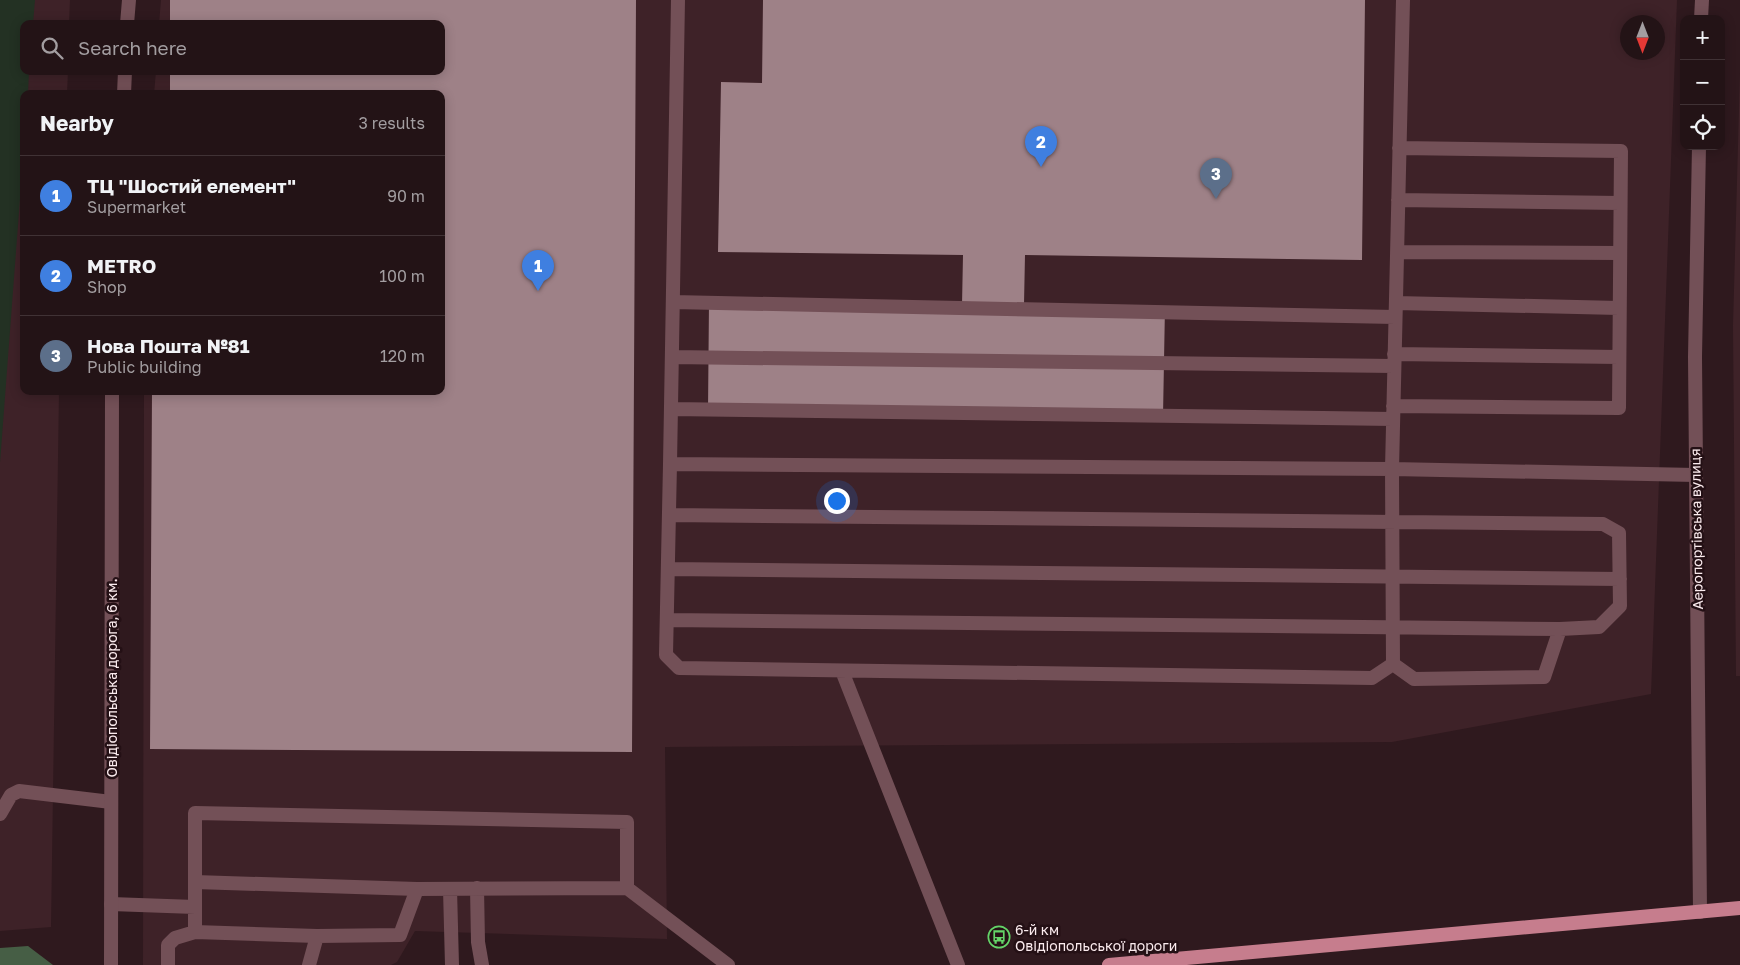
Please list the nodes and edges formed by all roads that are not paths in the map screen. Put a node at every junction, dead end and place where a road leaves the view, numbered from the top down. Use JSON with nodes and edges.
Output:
{"nodes":[{"id":1,"x":129,"y":0,"type":"edge"},
{"id":2,"x":678,"y":0,"type":"edge"},
{"id":3,"x":1403,"y":0,"type":"edge"},
{"id":4,"x":1702,"y":0,"type":"edge"},
{"id":5,"x":1701,"y":15,"type":"edge"},
{"id":6,"x":128,"y":20,"type":"edge"},
{"id":7,"x":125,"y":75,"type":"edge"},
{"id":8,"x":124,"y":90,"type":"edge"},
{"id":9,"x":1399,"y":148,"type":"junction"},
{"id":10,"x":1699,"y":150,"type":"edge"},
{"id":11,"x":1398,"y":200,"type":"junction"},
{"id":12,"x":1620,"y":203,"type":"junction"},
{"id":13,"x":1397,"y":252,"type":"junction"},
{"id":14,"x":1620,"y":253,"type":"junction"},
{"id":15,"x":673,"y":302,"type":"junction"},
{"id":16,"x":1619,"y":308,"type":"junction"},
{"id":17,"x":1396,"y":310,"type":"junction"},
{"id":18,"x":672,"y":356,"type":"junction"},
{"id":19,"x":1619,"y":357,"type":"junction"},
{"id":20,"x":1394,"y":360,"type":"junction"},
{"id":21,"x":112,"y":395,"type":"edge"},
{"id":22,"x":671,"y":409,"type":"junction"},
{"id":23,"x":1393,"y":412,"type":"junction"},
{"id":24,"x":670,"y":464,"type":"junction"},
{"id":25,"x":1392,"y":469,"type":"junction"},
{"id":26,"x":1696,"y":475,"type":"junction"},
{"id":27,"x":669,"y":515,"type":"junction"},
{"id":28,"x":1392,"y":523,"type":"junction"},
{"id":29,"x":668,"y":569,"type":"junction"},
{"id":30,"x":1392,"y":577,"type":"junction"},
{"id":31,"x":1620,"y":579,"type":"junction"},
{"id":32,"x":667,"y":620,"type":"junction"},
{"id":33,"x":1393,"y":627,"type":"junction"},
{"id":34,"x":1560,"y":629,"type":"junction"},
{"id":35,"x":1393,"y":664,"type":"junction"},
{"id":36,"x":842,"y":671,"type":"junction"},
{"id":37,"x":111,"y":802,"type":"junction"},
{"id":38,"x":0,"y":814,"type":"edge"},
{"id":39,"x":196,"y":882,"type":"junction"},
{"id":40,"x":477,"y":888,"type":"junction"},
{"id":41,"x":627,"y":888,"type":"junction"},
{"id":42,"x":417,"y":889,"type":"junction"},
{"id":43,"x":450,"y":889,"type":"junction"},
{"id":44,"x":111,"y":904,"type":"junction"},
{"id":45,"x":195,"y":907,"type":"junction"},
{"id":46,"x":1740,"y":908,"type":"edge"},
{"id":47,"x":1700,"y":912,"type":"junction"},
{"id":48,"x":195,"y":932,"type":"junction"},
{"id":49,"x":318,"y":936,"type":"junction"},
{"id":50,"x":111,"y":965,"type":"edge"},
{"id":51,"x":168,"y":965,"type":"edge"},
{"id":52,"x":309,"y":965,"type":"edge"},
{"id":53,"x":452,"y":965,"type":"edge"},
{"id":54,"x":482,"y":965,"type":"edge"},
{"id":55,"x":728,"y":965,"type":"edge"},
{"id":56,"x":958,"y":965,"type":"edge"},
{"id":57,"x":1108,"y":965,"type":"edge"}],
"edges":[{"from":1,"to":6,"type":"street"},
{"from":2,"to":15,"type":"street"},
{"from":3,"to":9,"type":"street"},
{"from":4,"to":5,"type":"street"},
{"from":7,"to":8,"type":"street"},
{"from":9,"to":11,"type":"street"},
{"from":9,"to":12,"type":"street"},
{"from":10,"to":26,"type":"street","name":"Аеропортівська вулиця"},
{"from":11,"to":12,"type":"street"},
{"from":11,"to":13,"type":"street"},
{"from":12,"to":14,"type":"street"},
{"from":13,"to":14,"type":"street"},
{"from":13,"to":17,"type":"street"},
{"from":14,"to":16,"type":"street"},
{"from":15,"to":17,"type":"street"},
{"from":15,"to":18,"type":"street"},
{"from":16,"to":17,"type":"street"},
{"from":16,"to":19,"type":"street"},
{"from":17,"to":20,"type":"street"},
{"from":18,"to":20,"type":"street"},
{"from":18,"to":22,"type":"street"},
{"from":19,"to":20,"type":"street"},
{"from":19,"to":23,"type":"street"},
{"from":20,"to":23,"type":"street"},
{"from":21,"to":37,"type":"street","name":"Овідіопольська дорога, 6 км."},
{"from":22,"to":23,"type":"street"},
{"from":22,"to":24,"type":"street"},
{"from":23,"to":25,"type":"street"},
{"from":24,"to":25,"type":"street"},
{"from":24,"to":27,"type":"street"},
{"from":25,"to":26,"type":"street"},
{"from":25,"to":28,"type":"street"},
{"from":26,"to":47,"type":"street","name":"Аеропортівська вулиця"},
{"from":27,"to":28,"type":"street"},
{"from":27,"to":29,"type":"street"},
{"from":28,"to":30,"type":"street"},
{"from":28,"to":31,"type":"street"},
{"from":29,"to":30,"type":"street"},
{"from":29,"to":32,"type":"street"},
{"from":30,"to":31,"type":"street"},
{"from":30,"to":33,"type":"street"},
{"from":31,"to":34,"type":"street"},
{"from":32,"to":33,"type":"street"},
{"from":32,"to":36,"type":"street"},
{"from":33,"to":34,"type":"street"},
{"from":33,"to":35,"type":"street"},
{"from":34,"to":35,"type":"street"},
{"from":35,"to":36,"type":"street"},
{"from":36,"to":56,"type":"street"},
{"from":37,"to":38,"type":"street"},
{"from":37,"to":44,"type":"street","name":"Овідіопольська дорога, 6 км."},
{"from":39,"to":41,"type":"street"},
{"from":39,"to":42,"type":"street"},
{"from":39,"to":45,"type":"street"},
{"from":40,"to":41,"type":"street"},
{"from":40,"to":43,"type":"street"},
{"from":40,"to":54,"type":"street"},
{"from":41,"to":55,"type":"street"},
{"from":42,"to":43,"type":"street"},
{"from":42,"to":49,"type":"street"},
{"from":43,"to":53,"type":"street"},
{"from":44,"to":45,"type":"street"},
{"from":44,"to":50,"type":"street","name":"Овідіопольська дорога, 6 км."},
{"from":45,"to":48,"type":"street"},
{"from":46,"to":47,"type":"main road"},
{"from":47,"to":57,"type":"main road"},
{"from":48,"to":49,"type":"street"},
{"from":48,"to":51,"type":"street"},
{"from":49,"to":52,"type":"street"}]}
